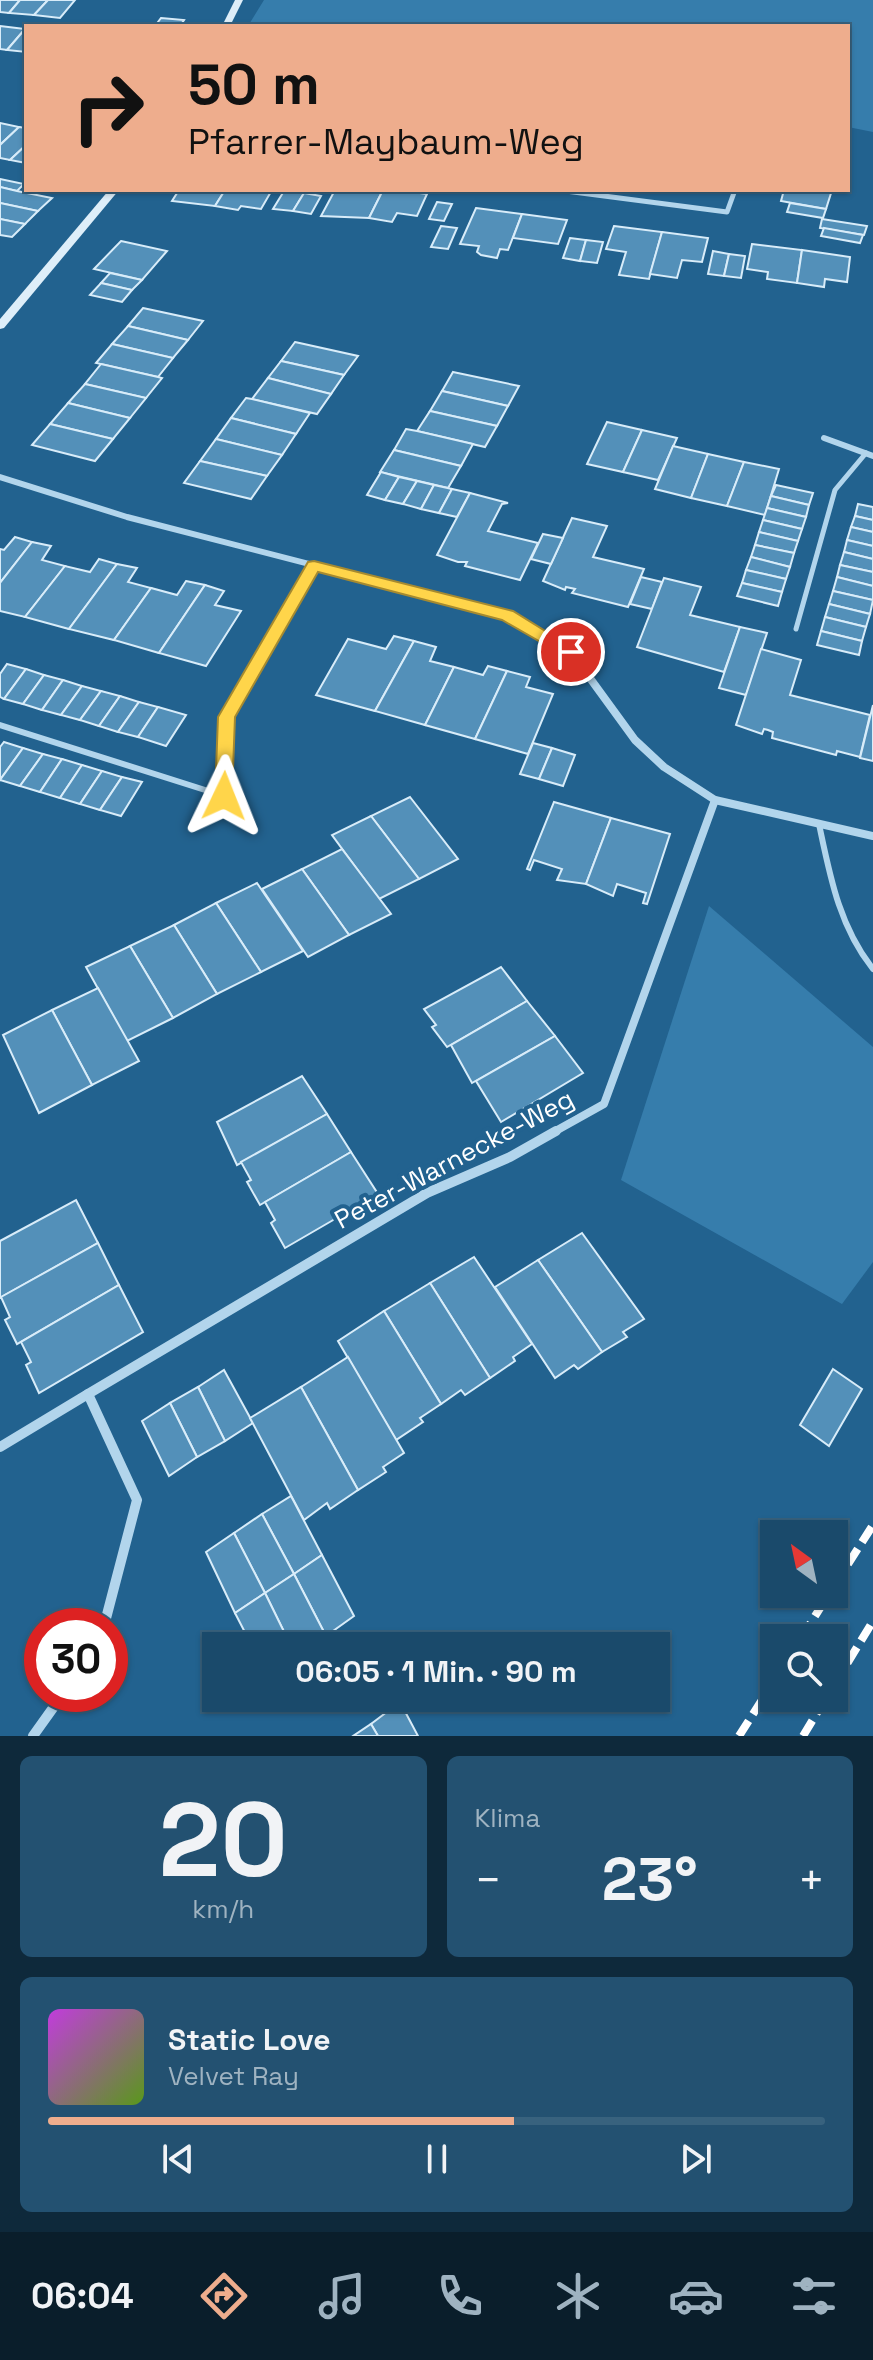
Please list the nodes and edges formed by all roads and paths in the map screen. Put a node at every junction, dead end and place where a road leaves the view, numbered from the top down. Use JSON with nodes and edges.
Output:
{"nodes":[{"id":1,"x":239,"y":0,"type":"edge"},
{"id":2,"x":227,"y":24,"type":"edge"},
{"id":3,"x":112,"y":192,"type":"edge"},
{"id":4,"x":573,"y":192,"type":"edge"},
{"id":5,"x":734,"y":192,"type":"edge"},
{"id":6,"x":0,"y":326,"type":"edge"},
{"id":7,"x":824,"y":438,"type":"dead end"},
{"id":8,"x":870,"y":454,"type":"edge"},
{"id":9,"x":0,"y":477,"type":"edge"},
{"id":10,"x":314,"y":566,"type":"junction"},
{"id":11,"x":796,"y":629,"type":"dead end"},
{"id":12,"x":0,"y":725,"type":"edge"},
{"id":13,"x":224,"y":796,"type":"joint"},
{"id":14,"x":715,"y":800,"type":"junction"},
{"id":15,"x":819,"y":824,"type":"junction"},
{"id":16,"x":873,"y":836,"type":"edge"},
{"id":17,"x":873,"y":969,"type":"edge"},
{"id":18,"x":88,"y":1394,"type":"junction"},
{"id":19,"x":0,"y":1447,"type":"edge"},
{"id":20,"x":109,"y":1608,"type":"edge"},
{"id":21,"x":50,"y":1712,"type":"edge"},
{"id":22,"x":33,"y":1736,"type":"edge"}],
"edges":[{"from":1,"to":2,"type":"street"},
{"from":3,"to":6,"type":"street"},
{"from":4,"to":5,"type":"street"},
{"from":7,"to":8,"type":"street"},
{"from":8,"to":11,"type":"lane"},
{"from":9,"to":10,"type":"street"},
{"from":10,"to":13,"type":"street"},
{"from":10,"to":14,"type":"street"},
{"from":12,"to":13,"type":"lane"},
{"from":14,"to":15,"type":"street"},
{"from":14,"to":18,"type":"street","name":"Peter-Warnecke-Weg"},
{"from":15,"to":16,"type":"street"},
{"from":15,"to":17,"type":"lane"},
{"from":18,"to":19,"type":"street","name":"Peter-Warnecke-Weg"},
{"from":18,"to":20,"type":"street"},
{"from":21,"to":22,"type":"street"}]}
